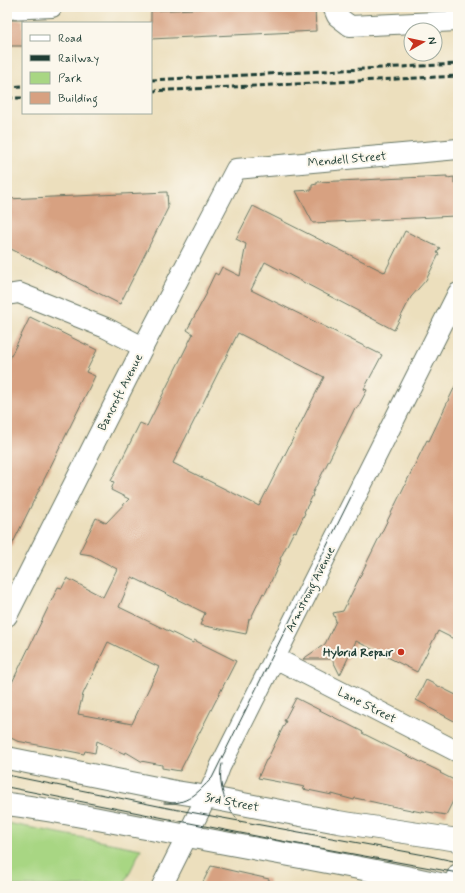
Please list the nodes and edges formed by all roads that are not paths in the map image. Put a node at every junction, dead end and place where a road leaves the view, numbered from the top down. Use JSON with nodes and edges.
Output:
{"nodes":[{"id":1,"x":52,"y":7,"type":"edge"},
{"id":2,"x":333,"y":7,"type":"edge"},
{"id":3,"x":7,"y":9,"type":"edge"},
{"id":4,"x":458,"y":21,"type":"edge"},
{"id":5,"x":458,"y":149,"type":"edge"},
{"id":6,"x":236,"y":169,"type":"joint"},
{"id":7,"x":458,"y":293,"type":"edge"},
{"id":8,"x":7,"y":296,"type":"edge"},
{"id":9,"x":143,"y":347,"type":"junction"},
{"id":10,"x":7,"y":616,"type":"edge"},
{"id":11,"x":275,"y":658,"type":"junction"},
{"id":12,"x":458,"y":752,"type":"edge"},
{"id":13,"x":7,"y":758,"type":"edge"},
{"id":14,"x":206,"y":797,"type":"junction"},
{"id":15,"x":7,"y":804,"type":"edge"},
{"id":16,"x":187,"y":835,"type":"junction"},
{"id":17,"x":458,"y":840,"type":"edge"},
{"id":18,"x":458,"y":874,"type":"edge"},
{"id":19,"x":162,"y":886,"type":"edge"},
{"id":20,"x":449,"y":886,"type":"edge"},
{"id":21,"x":452,"y":886,"type":"edge"}],
"edges":[{"from":1,"to":3,"type":"street"},
{"from":2,"to":4,"type":"street"},
{"from":5,"to":6,"type":"street","name":"Mendell Street"},
{"from":6,"to":9,"type":"street","name":"Bancroft Avenue"},
{"from":7,"to":11,"type":"street","name":"Armstrong Avenue"},
{"from":8,"to":9,"type":"street"},
{"from":9,"to":10,"type":"street","name":"Bancroft Avenue"},
{"from":11,"to":12,"type":"street","name":"Lane Street"},
{"from":11,"to":14,"type":"street","name":"Armstrong Avenue"},
{"from":13,"to":14,"type":"main road","name":"3rd Street"},
{"from":14,"to":16,"type":"street","name":"Armstrong Avenue"},
{"from":14,"to":17,"type":"main road","name":"3rd Street"},
{"from":15,"to":16,"type":"main road"},
{"from":16,"to":19,"type":"street","name":"Armstrong Avenue"},
{"from":16,"to":20,"type":"main road"},
{"from":18,"to":21,"type":"street"}]}
